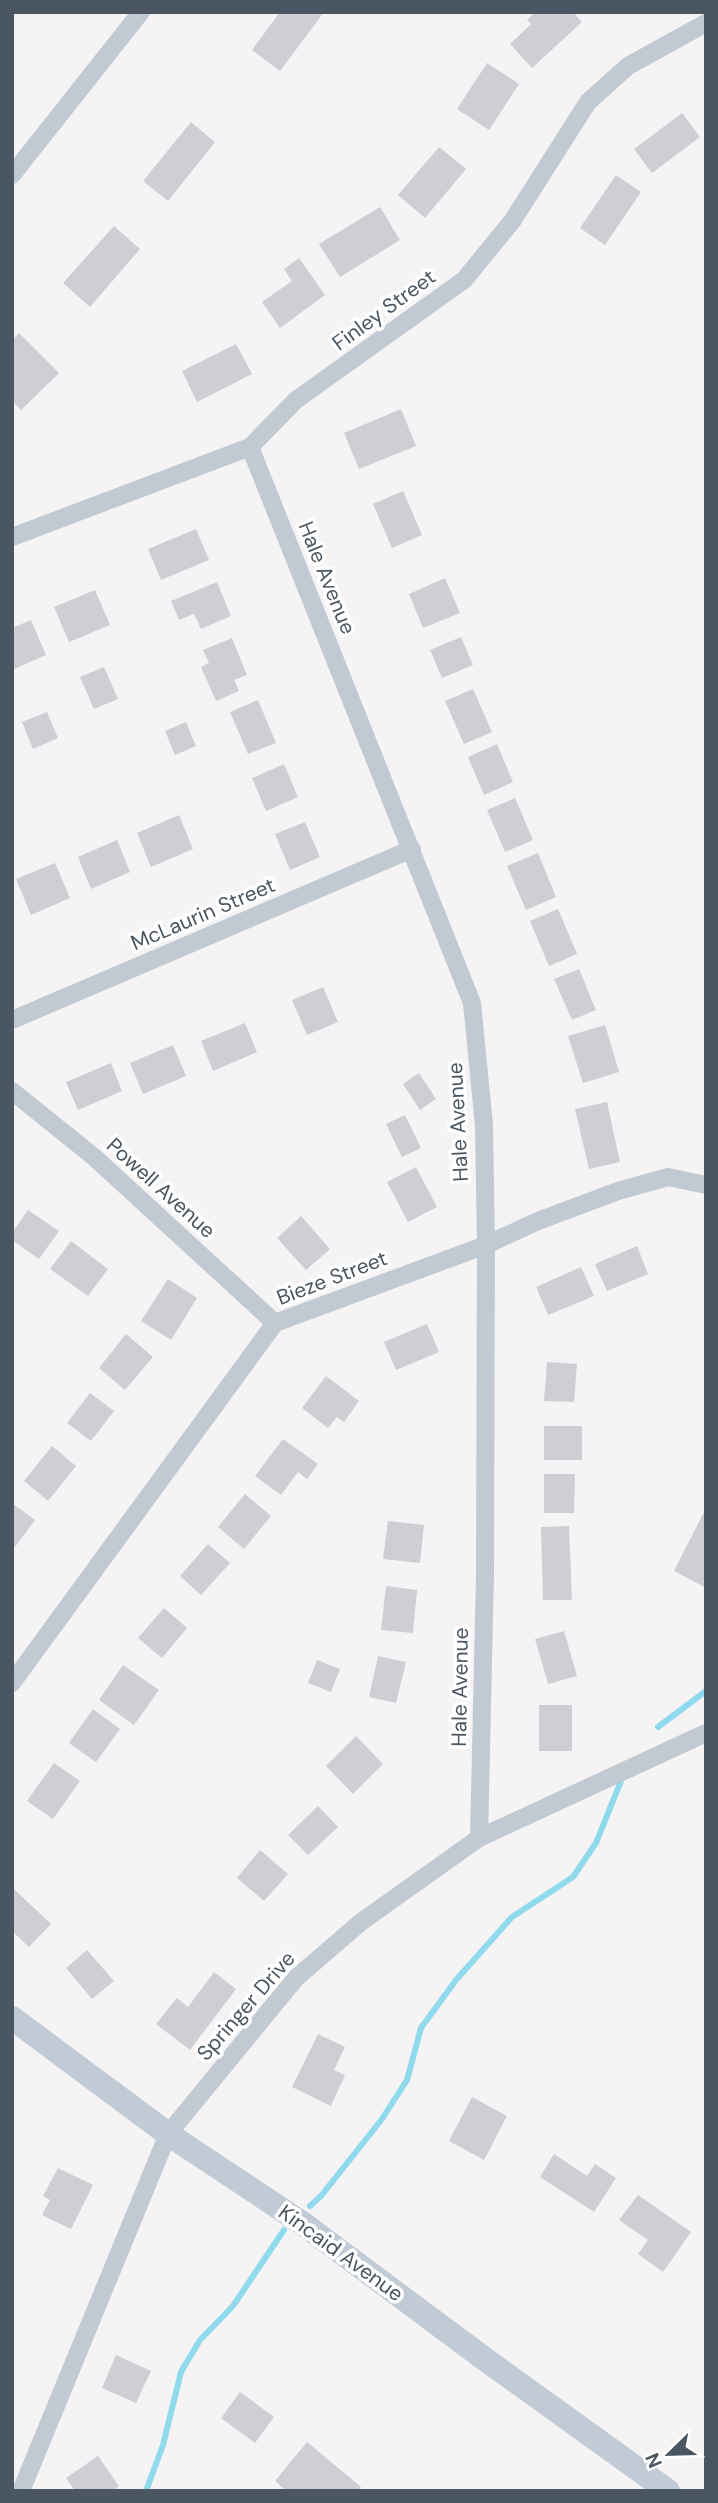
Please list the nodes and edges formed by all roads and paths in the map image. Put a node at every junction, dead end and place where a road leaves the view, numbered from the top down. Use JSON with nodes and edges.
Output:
{"nodes":[{"id":1,"x":141,"y":12,"type":"edge"},
{"id":2,"x":706,"y":23,"type":"edge"},
{"id":3,"x":12,"y":175,"type":"edge"},
{"id":4,"x":250,"y":447,"type":"junction"},
{"id":5,"x":12,"y":537,"type":"edge"},
{"id":6,"x":412,"y":849,"type":"junction"},
{"id":7,"x":12,"y":1020,"type":"edge"},
{"id":8,"x":12,"y":1091,"type":"edge"},
{"id":9,"x":706,"y":1185,"type":"edge"},
{"id":10,"x":486,"y":1245,"type":"junction"},
{"id":11,"x":275,"y":1324,"type":"junction"},
{"id":12,"x":12,"y":1684,"type":"edge"},
{"id":13,"x":706,"y":1733,"type":"edge"},
{"id":14,"x":479,"y":1838,"type":"junction"},
{"id":15,"x":12,"y":2018,"type":"edge"},
{"id":16,"x":168,"y":2134,"type":"junction"},
{"id":17,"x":21,"y":2491,"type":"edge"},
{"id":18,"x":668,"y":2491,"type":"edge"}],
"edges":[{"from":1,"to":3,"type":"street"},
{"from":2,"to":4,"type":"street","name":"Finley Street"},
{"from":4,"to":5,"type":"street","name":"Finley Street"},
{"from":4,"to":6,"type":"street","name":"Hale Avenue"},
{"from":6,"to":7,"type":"street","name":"McLaurin Street"},
{"from":6,"to":10,"type":"street","name":"Hale Avenue"},
{"from":8,"to":11,"type":"street","name":"Powell Avenue"},
{"from":9,"to":10,"type":"street","name":"Bieze Street"},
{"from":10,"to":11,"type":"street","name":"Bieze Street"},
{"from":10,"to":14,"type":"street","name":"Hale Avenue"},
{"from":11,"to":12,"type":"street","name":"Bieze Street"},
{"from":13,"to":14,"type":"street","name":"Springer Drive"},
{"from":14,"to":16,"type":"street","name":"Springer Drive"},
{"from":15,"to":16,"type":"street","name":"Kincaid Avenue"},
{"from":16,"to":17,"type":"street","name":"Springer Drive"},
{"from":16,"to":18,"type":"street","name":"Kincaid Avenue"}]}
